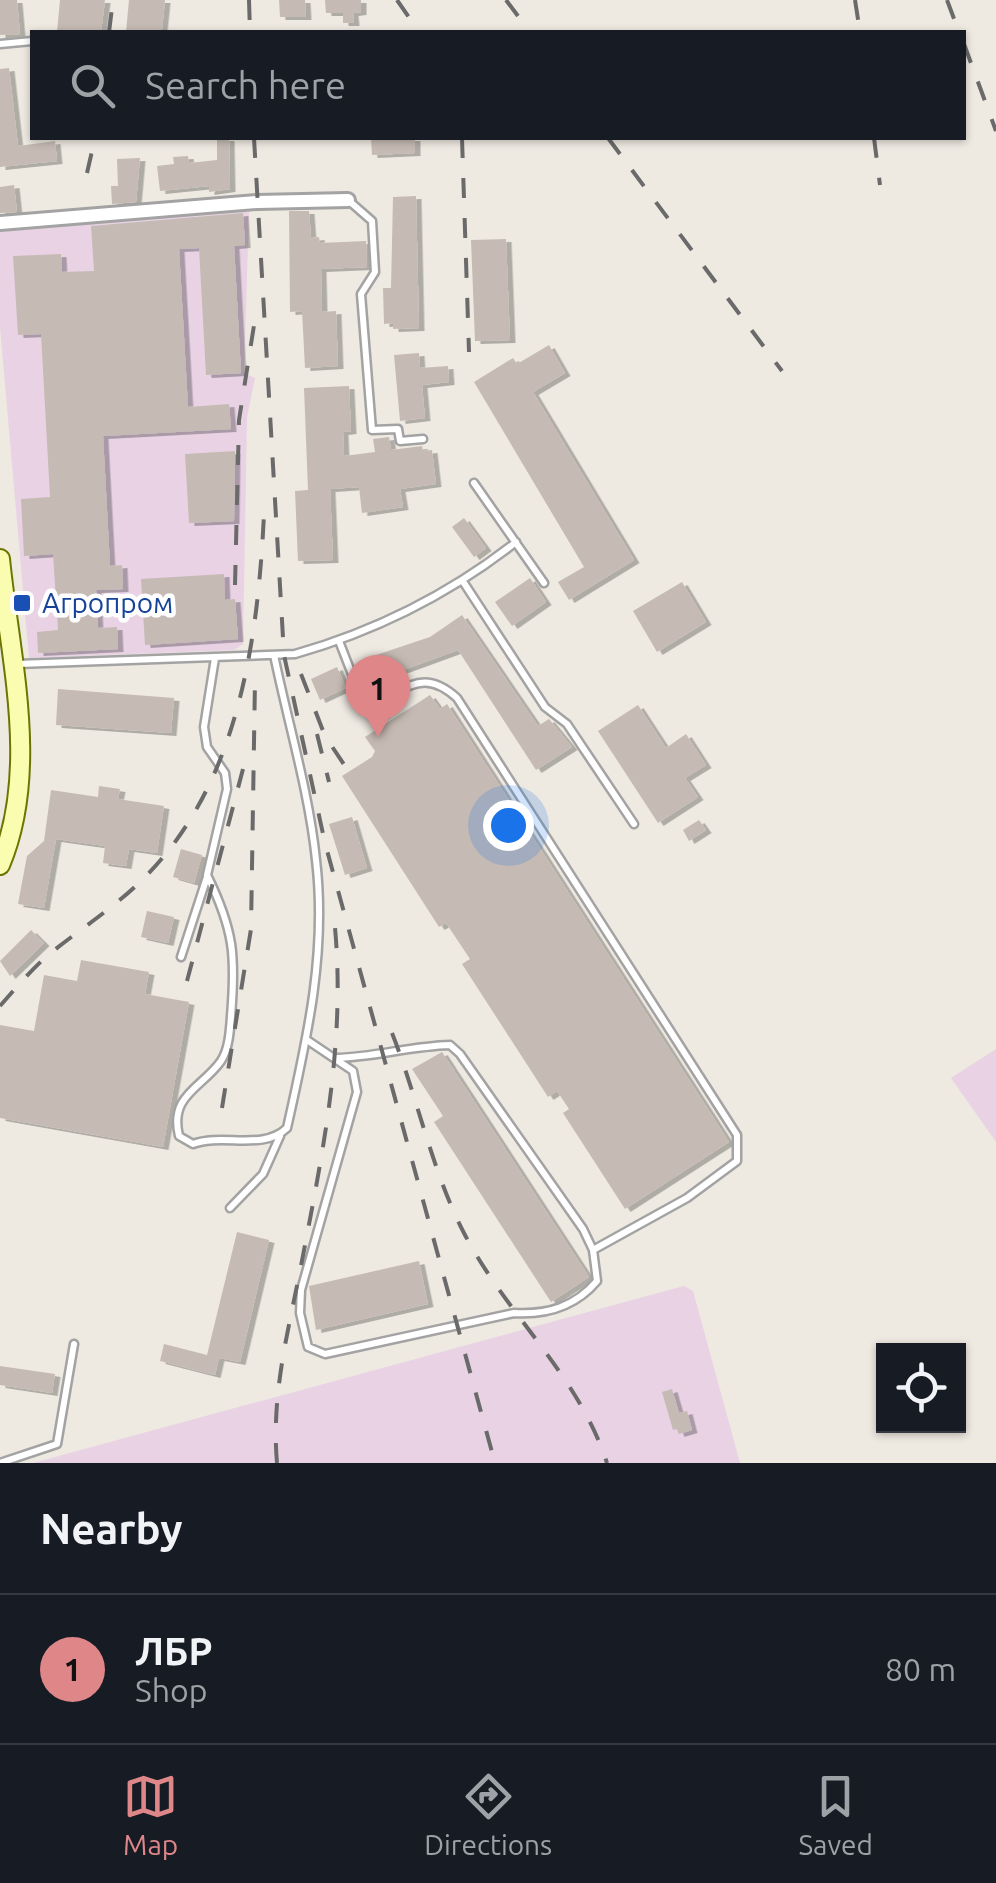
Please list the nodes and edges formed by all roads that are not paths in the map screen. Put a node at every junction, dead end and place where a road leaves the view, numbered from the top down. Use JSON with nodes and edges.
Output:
{"nodes":[{"id":1,"x":30,"y":41,"type":"edge"},
{"id":2,"x":0,"y":44,"type":"edge"},
{"id":3,"x":348,"y":200,"type":"joint"},
{"id":4,"x":0,"y":223,"type":"edge"},
{"id":5,"x":424,"y":438,"type":"dead end"},
{"id":6,"x":474,"y":484,"type":"dead end"},
{"id":7,"x":516,"y":542,"type":"junction"},
{"id":8,"x":0,"y":558,"type":"edge"},
{"id":9,"x":464,"y":583,"type":"junction"},
{"id":10,"x":544,"y":583,"type":"dead end"},
{"id":11,"x":339,"y":642,"type":"junction"},
{"id":12,"x":274,"y":656,"type":"junction"},
{"id":13,"x":215,"y":658,"type":"junction"},
{"id":14,"x":11,"y":664,"type":"junction"},
{"id":15,"x":634,"y":824,"type":"dead end"},
{"id":16,"x":0,"y":865,"type":"edge"},
{"id":17,"x":207,"y":876,"type":"junction"},
{"id":18,"x":181,"y":957,"type":"dead end"},
{"id":19,"x":307,"y":1040,"type":"junction"},
{"id":20,"x":337,"y":1058,"type":"junction"},
{"id":21,"x":280,"y":1134,"type":"junction"},
{"id":22,"x":230,"y":1208,"type":"dead end"},
{"id":23,"x":593,"y":1250,"type":"junction"},
{"id":24,"x":74,"y":1344,"type":"dead end"},
{"id":25,"x":0,"y":1463,"type":"edge"}],
"edges":[{"from":1,"to":2,"type":"lane"},
{"from":3,"to":4,"type":"street"},
{"from":3,"to":5,"type":"lane"},
{"from":6,"to":7,"type":"lane"},
{"from":7,"to":9,"type":"lane"},
{"from":7,"to":10,"type":"lane"},
{"from":8,"to":14,"type":"main road"},
{"from":9,"to":11,"type":"lane"},
{"from":9,"to":15,"type":"lane"},
{"from":11,"to":12,"type":"lane"},
{"from":11,"to":23,"type":"lane"},
{"from":12,"to":13,"type":"lane"},
{"from":12,"to":19,"type":"lane"},
{"from":13,"to":14,"type":"lane"},
{"from":13,"to":17,"type":"lane"},
{"from":14,"to":16,"type":"main road"},
{"from":17,"to":18,"type":"lane"},
{"from":17,"to":21,"type":"lane"},
{"from":19,"to":20,"type":"lane"},
{"from":19,"to":21,"type":"lane"},
{"from":20,"to":23,"type":"lane"},
{"from":20,"to":23,"type":"lane"},
{"from":21,"to":22,"type":"lane"},
{"from":24,"to":25,"type":"lane"}]}
